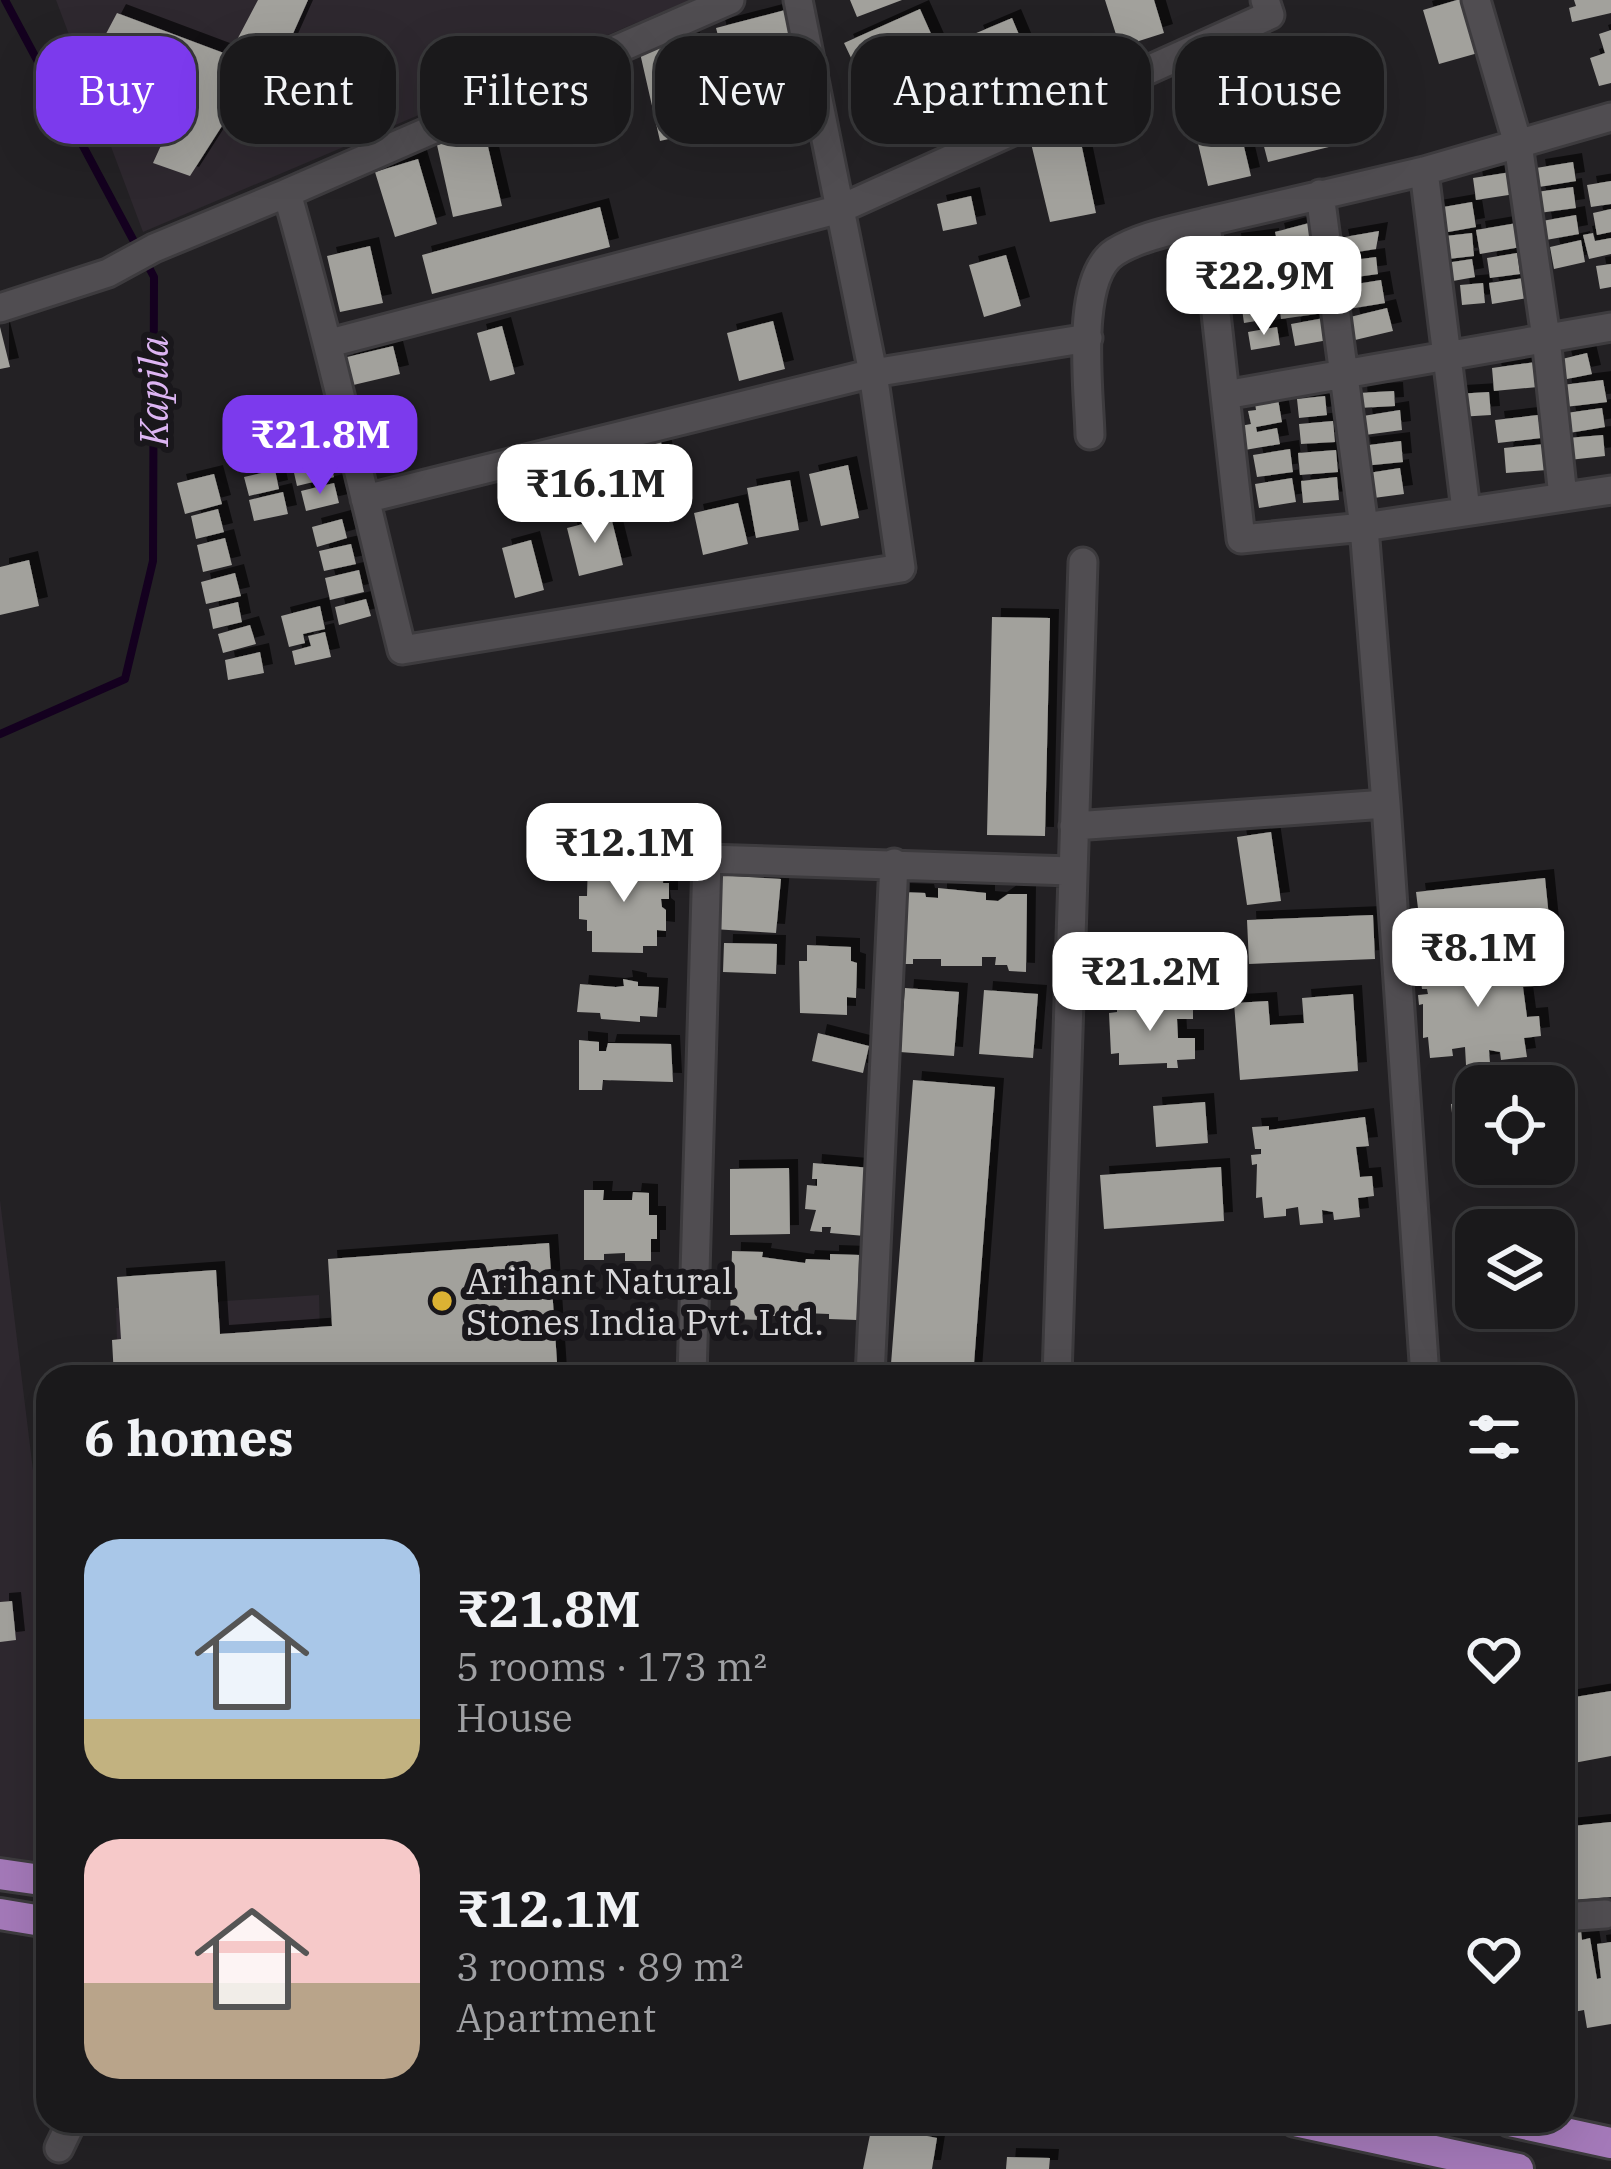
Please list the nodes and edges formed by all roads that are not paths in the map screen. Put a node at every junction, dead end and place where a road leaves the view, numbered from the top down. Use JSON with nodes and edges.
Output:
{"nodes":[{"id":1,"x":730,"y":0,"type":"edge"},
{"id":2,"x":798,"y":0,"type":"edge"},
{"id":3,"x":1265,"y":0,"type":"edge"},
{"id":4,"x":1476,"y":0,"type":"edge"},
{"id":5,"x":1611,"y":117,"type":"edge"},
{"id":6,"x":1519,"y":144,"type":"junction"},
{"id":7,"x":1424,"y":171,"type":"junction"},
{"id":8,"x":287,"y":193,"type":"junction"},
{"id":9,"x":1320,"y":194,"type":"junction"},
{"id":10,"x":840,"y":209,"type":"junction"},
{"id":11,"x":1206,"y":221,"type":"junction"},
{"id":12,"x":0,"y":308,"type":"edge"},
{"id":13,"x":1611,"y":327,"type":"edge"},
{"id":14,"x":1088,"y":338,"type":"junction"},
{"id":15,"x":1546,"y":338,"type":"junction"},
{"id":16,"x":330,"y":343,"type":"junction"},
{"id":17,"x":1446,"y":356,"type":"junction"},
{"id":18,"x":873,"y":373,"type":"junction"},
{"id":19,"x":1342,"y":374,"type":"junction"},
{"id":20,"x":1225,"y":395,"type":"junction"},
{"id":21,"x":1090,"y":435,"type":"dead end"},
{"id":22,"x":1611,"y":490,"type":"edge"},
{"id":23,"x":1563,"y":497,"type":"junction"},
{"id":24,"x":365,"y":499,"type":"junction"},
{"id":25,"x":1466,"y":510,"type":"junction"},
{"id":26,"x":1364,"y":527,"type":"junction"},
{"id":27,"x":1083,"y":562,"type":"dead end"},
{"id":28,"x":1386,"y":804,"type":"junction"},
{"id":29,"x":1074,"y":826,"type":"junction"},
{"id":30,"x":894,"y":863,"type":"junction"},
{"id":31,"x":1072,"y":871,"type":"junction"},
{"id":32,"x":692,"y":1365,"type":"edge"},
{"id":33,"x":871,"y":1365,"type":"edge"},
{"id":34,"x":1058,"y":1365,"type":"edge"},
{"id":35,"x":1424,"y":1365,"type":"edge"},
{"id":36,"x":0,"y":1874,"type":"edge"},
{"id":37,"x":36,"y":1879,"type":"edge"},
{"id":38,"x":0,"y":1914,"type":"edge"},
{"id":39,"x":1604,"y":1914,"type":"dead end"},
{"id":40,"x":1575,"y":1916,"type":"edge"},
{"id":41,"x":36,"y":1920,"type":"edge"},
{"id":42,"x":66,"y":2133,"type":"edge"},
{"id":43,"x":1351,"y":2133,"type":"edge"},
{"id":44,"x":1565,"y":2133,"type":"edge"},
{"id":45,"x":1611,"y":2143,"type":"edge"},
{"id":46,"x":59,"y":2148,"type":"dead end"},
{"id":47,"x":1518,"y":2169,"type":"edge"}],
"edges":[{"from":1,"to":8,"type":"street"},
{"from":2,"to":10,"type":"street"},
{"from":3,"to":10,"type":"street"},
{"from":4,"to":6,"type":"street"},
{"from":5,"to":6,"type":"street"},
{"from":6,"to":7,"type":"street"},
{"from":6,"to":15,"type":"street"},
{"from":7,"to":9,"type":"street"},
{"from":7,"to":17,"type":"street"},
{"from":8,"to":12,"type":"street"},
{"from":8,"to":16,"type":"street"},
{"from":9,"to":11,"type":"street"},
{"from":9,"to":19,"type":"street"},
{"from":10,"to":16,"type":"street"},
{"from":10,"to":18,"type":"street"},
{"from":11,"to":14,"type":"street"},
{"from":11,"to":20,"type":"street"},
{"from":13,"to":15,"type":"street"},
{"from":14,"to":18,"type":"street"},
{"from":14,"to":21,"type":"street"},
{"from":15,"to":17,"type":"street"},
{"from":15,"to":23,"type":"street"},
{"from":16,"to":24,"type":"street"},
{"from":17,"to":19,"type":"street"},
{"from":17,"to":25,"type":"street"},
{"from":18,"to":24,"type":"street"},
{"from":18,"to":24,"type":"street"},
{"from":19,"to":20,"type":"street"},
{"from":19,"to":26,"type":"street"},
{"from":20,"to":26,"type":"street"},
{"from":22,"to":23,"type":"street"},
{"from":23,"to":25,"type":"street"},
{"from":25,"to":26,"type":"street"},
{"from":26,"to":28,"type":"street"},
{"from":27,"to":29,"type":"street"},
{"from":28,"to":29,"type":"street"},
{"from":28,"to":35,"type":"street"},
{"from":29,"to":31,"type":"street"},
{"from":30,"to":31,"type":"street"},
{"from":30,"to":32,"type":"street"},
{"from":30,"to":33,"type":"street"},
{"from":31,"to":34,"type":"street"},
{"from":36,"to":37,"type":"main road"},
{"from":38,"to":41,"type":"main road"},
{"from":39,"to":40,"type":"street"},
{"from":42,"to":46,"type":"street"},
{"from":43,"to":47,"type":"main road"},
{"from":44,"to":45,"type":"main road"}]}
